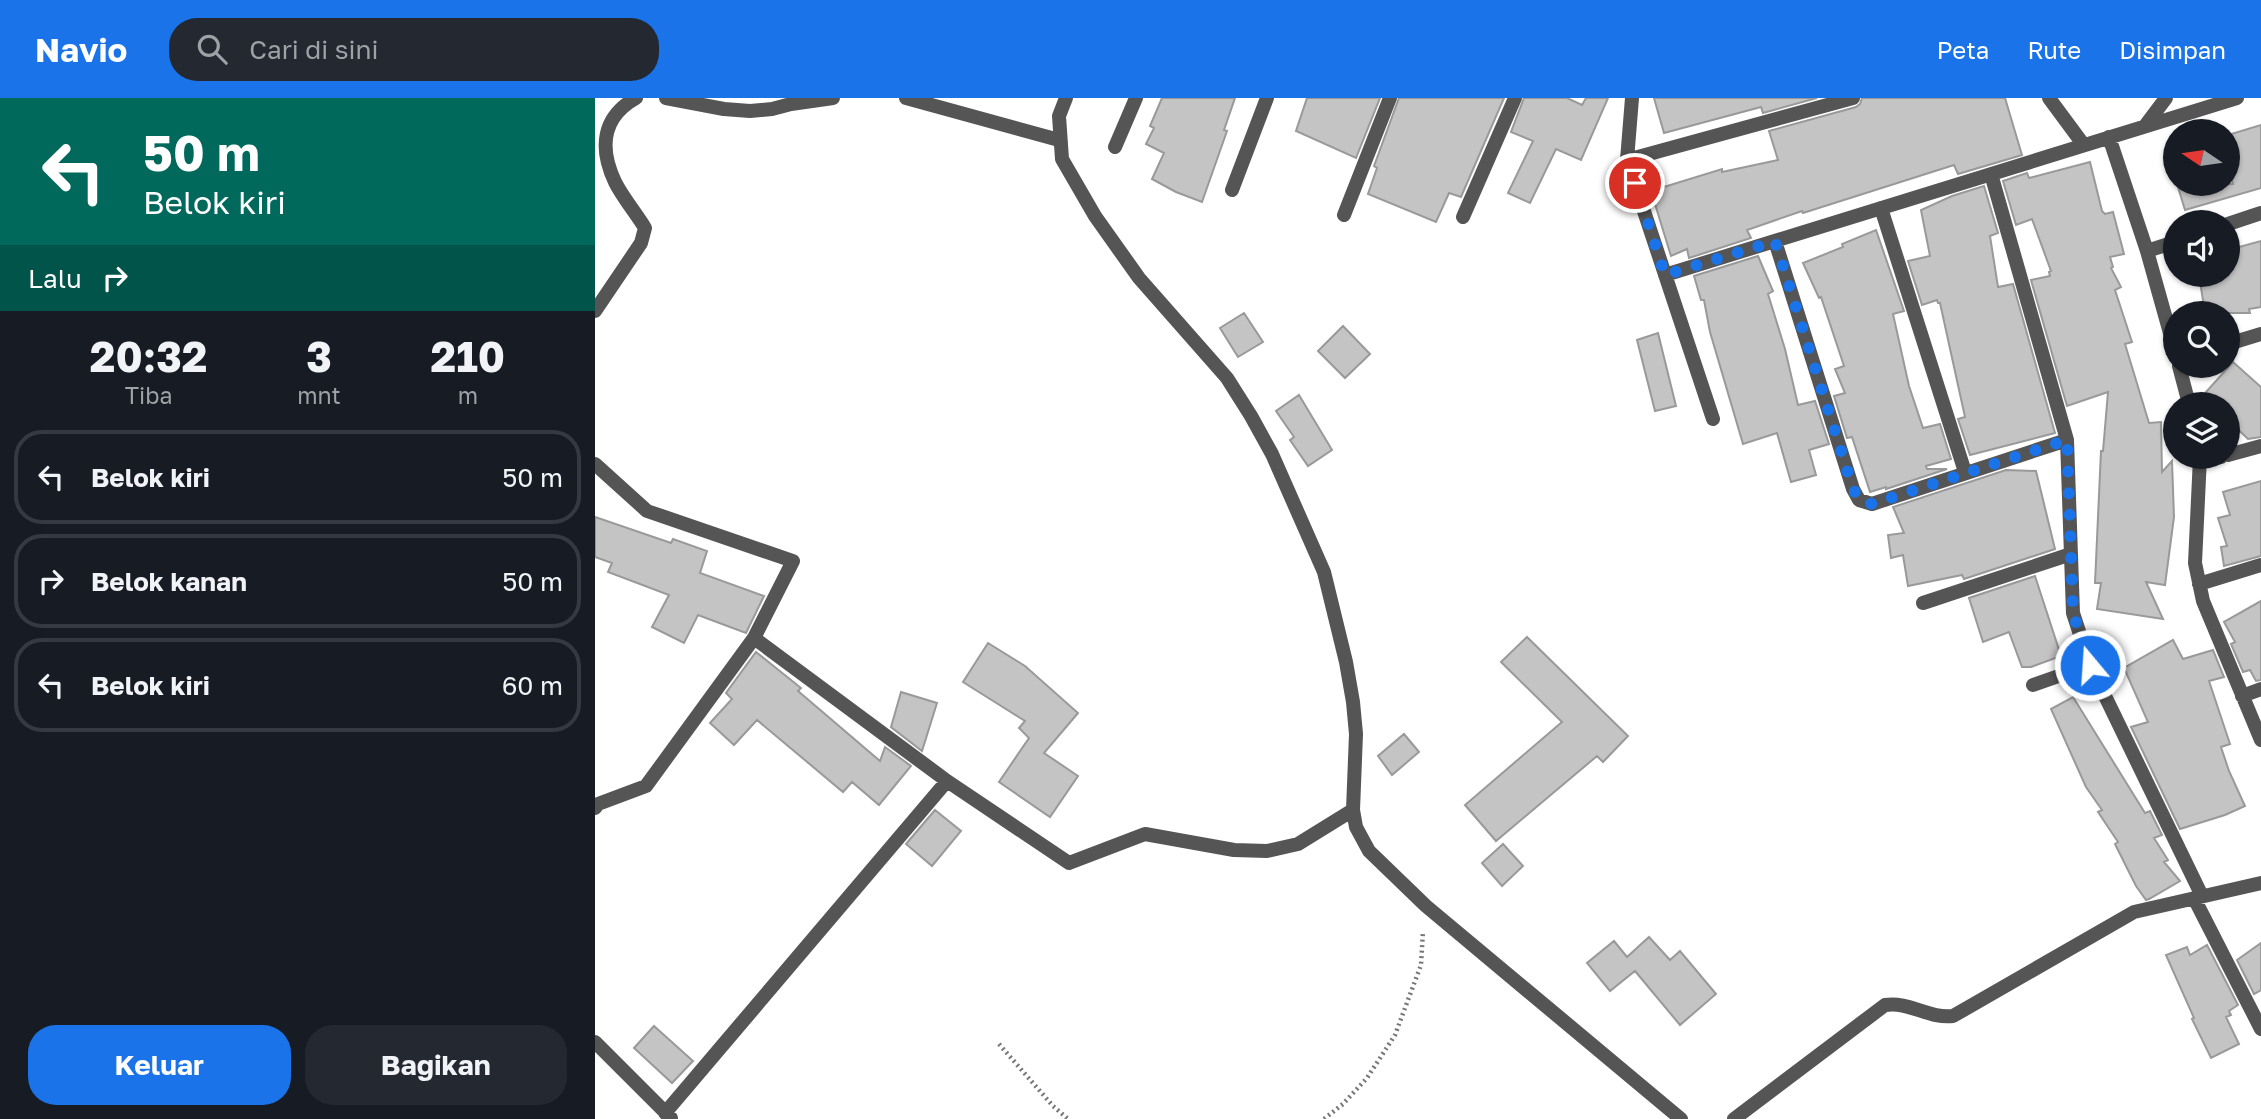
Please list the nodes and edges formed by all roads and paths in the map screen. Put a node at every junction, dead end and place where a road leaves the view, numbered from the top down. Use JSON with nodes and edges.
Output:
{"nodes":[{"id":1,"x":636,"y":98,"type":"edge"},
{"id":2,"x":666,"y":98,"type":"edge"},
{"id":3,"x":833,"y":98,"type":"edge"},
{"id":4,"x":906,"y":98,"type":"edge"},
{"id":5,"x":1066,"y":98,"type":"edge"},
{"id":6,"x":1136,"y":98,"type":"edge"},
{"id":7,"x":1267,"y":98,"type":"edge"},
{"id":8,"x":1390,"y":98,"type":"edge"},
{"id":9,"x":1515,"y":98,"type":"edge"},
{"id":10,"x":1632,"y":98,"type":"edge"},
{"id":11,"x":1853,"y":98,"type":"edge"},
{"id":12,"x":2049,"y":98,"type":"edge"},
{"id":13,"x":2166,"y":98,"type":"edge"},
{"id":14,"x":2237,"y":98,"type":"edge"},
{"id":15,"x":2145,"y":126,"type":"junction"},
{"id":16,"x":2109,"y":137,"type":"junction"},
{"id":17,"x":1059,"y":140,"type":"junction"},
{"id":18,"x":2083,"y":144,"type":"junction"},
{"id":19,"x":1115,"y":147,"type":"dead end"},
{"id":20,"x":1627,"y":160,"type":"junction"},
{"id":21,"x":1990,"y":174,"type":"junction"},
{"id":22,"x":1232,"y":190,"type":"dead end"},
{"id":23,"x":1881,"y":208,"type":"junction"},
{"id":24,"x":2261,"y":213,"type":"edge"},
{"id":25,"x":1344,"y":215,"type":"dead end"},
{"id":26,"x":1463,"y":217,"type":"dead end"},
{"id":27,"x":2240,"y":220,"type":"edge"},
{"id":28,"x":1775,"y":241,"type":"junction"},
{"id":29,"x":2163,"y":246,"type":"edge"},
{"id":30,"x":2147,"y":251,"type":"junction"},
{"id":31,"x":1665,"y":275,"type":"junction"},
{"id":32,"x":2163,"y":308,"type":"edge"},
{"id":33,"x":595,"y":312,"type":"edge"},
{"id":34,"x":2261,"y":334,"type":"edge"},
{"id":35,"x":2240,"y":340,"type":"edge"},
{"id":36,"x":1713,"y":419,"type":"dead end"},
{"id":37,"x":2067,"y":440,"type":"junction"},
{"id":38,"x":2261,"y":446,"type":"edge"},
{"id":39,"x":2240,"y":452,"type":"edge"},
{"id":40,"x":595,"y":464,"type":"edge"},
{"id":41,"x":2200,"y":469,"type":"edge"},
{"id":42,"x":1965,"y":472,"type":"junction"},
{"id":43,"x":2071,"y":554,"type":"junction"},
{"id":44,"x":2261,"y":565,"type":"edge"},
{"id":45,"x":2199,"y":584,"type":"junction"},
{"id":46,"x":1923,"y":603,"type":"dead end"},
{"id":47,"x":754,"y":638,"type":"junction"},
{"id":48,"x":2090,"y":665,"type":"junction"},
{"id":49,"x":2033,"y":685,"type":"dead end"},
{"id":50,"x":2261,"y":689,"type":"edge"},
{"id":51,"x":2242,"y":696,"type":"junction"},
{"id":52,"x":2261,"y":740,"type":"edge"},
{"id":53,"x":947,"y":781,"type":"junction"},
{"id":54,"x":595,"y":808,"type":"edge"},
{"id":55,"x":1353,"y":810,"type":"junction"},
{"id":56,"x":2261,"y":883,"type":"edge"},
{"id":57,"x":2198,"y":897,"type":"junction"},
{"id":58,"x":1426,"y":905,"type":"junction"},
{"id":59,"x":2261,"y":1029,"type":"edge"},
{"id":60,"x":595,"y":1042,"type":"edge"},
{"id":61,"x":999,"y":1044,"type":"dead end"},
{"id":62,"x":668,"y":1116,"type":"edge"},
{"id":63,"x":1069,"y":1119,"type":"edge"},
{"id":64,"x":1324,"y":1119,"type":"edge"},
{"id":65,"x":1681,"y":1119,"type":"edge"},
{"id":66,"x":1734,"y":1119,"type":"edge"}],
"edges":[{"from":1,"to":33,"type":"street"},
{"from":2,"to":3,"type":"street"},
{"from":4,"to":17,"type":"street"},
{"from":5,"to":17,"type":"street"},
{"from":6,"to":19,"type":"street"},
{"from":7,"to":22,"type":"street"},
{"from":8,"to":25,"type":"street"},
{"from":9,"to":26,"type":"street"},
{"from":10,"to":20,"type":"street"},
{"from":11,"to":20,"type":"street"},
{"from":12,"to":18,"type":"street"},
{"from":13,"to":15,"type":"street"},
{"from":14,"to":15,"type":"street"},
{"from":15,"to":16,"type":"street"},
{"from":16,"to":18,"type":"street"},
{"from":16,"to":30,"type":"street"},
{"from":17,"to":55,"type":"street"},
{"from":18,"to":21,"type":"street"},
{"from":20,"to":31,"type":"street"},
{"from":21,"to":23,"type":"street"},
{"from":21,"to":37,"type":"street"},
{"from":23,"to":28,"type":"street"},
{"from":23,"to":42,"type":"street"},
{"from":24,"to":27,"type":"street"},
{"from":28,"to":31,"type":"street"},
{"from":28,"to":42,"type":"street"},
{"from":29,"to":30,"type":"street"},
{"from":30,"to":32,"type":"street"},
{"from":31,"to":36,"type":"street"},
{"from":34,"to":35,"type":"street"},
{"from":37,"to":42,"type":"street"},
{"from":37,"to":43,"type":"street"},
{"from":38,"to":39,"type":"street"},
{"from":40,"to":47,"type":"street"},
{"from":41,"to":45,"type":"street"},
{"from":43,"to":46,"type":"street"},
{"from":43,"to":48,"type":"street"},
{"from":44,"to":45,"type":"street"},
{"from":45,"to":51,"type":"street"},
{"from":47,"to":53,"type":"street"},
{"from":47,"to":54,"type":"street"},
{"from":48,"to":49,"type":"street"},
{"from":48,"to":57,"type":"street"},
{"from":50,"to":51,"type":"street"},
{"from":51,"to":52,"type":"street"},
{"from":53,"to":55,"type":"street"},
{"from":53,"to":62,"type":"street"},
{"from":55,"to":58,"type":"street"},
{"from":56,"to":57,"type":"street"},
{"from":57,"to":59,"type":"street"},
{"from":57,"to":66,"type":"street"},
{"from":58,"to":64,"type":"path"},
{"from":58,"to":65,"type":"street"},
{"from":60,"to":62,"type":"street"},
{"from":61,"to":63,"type":"path"}]}
